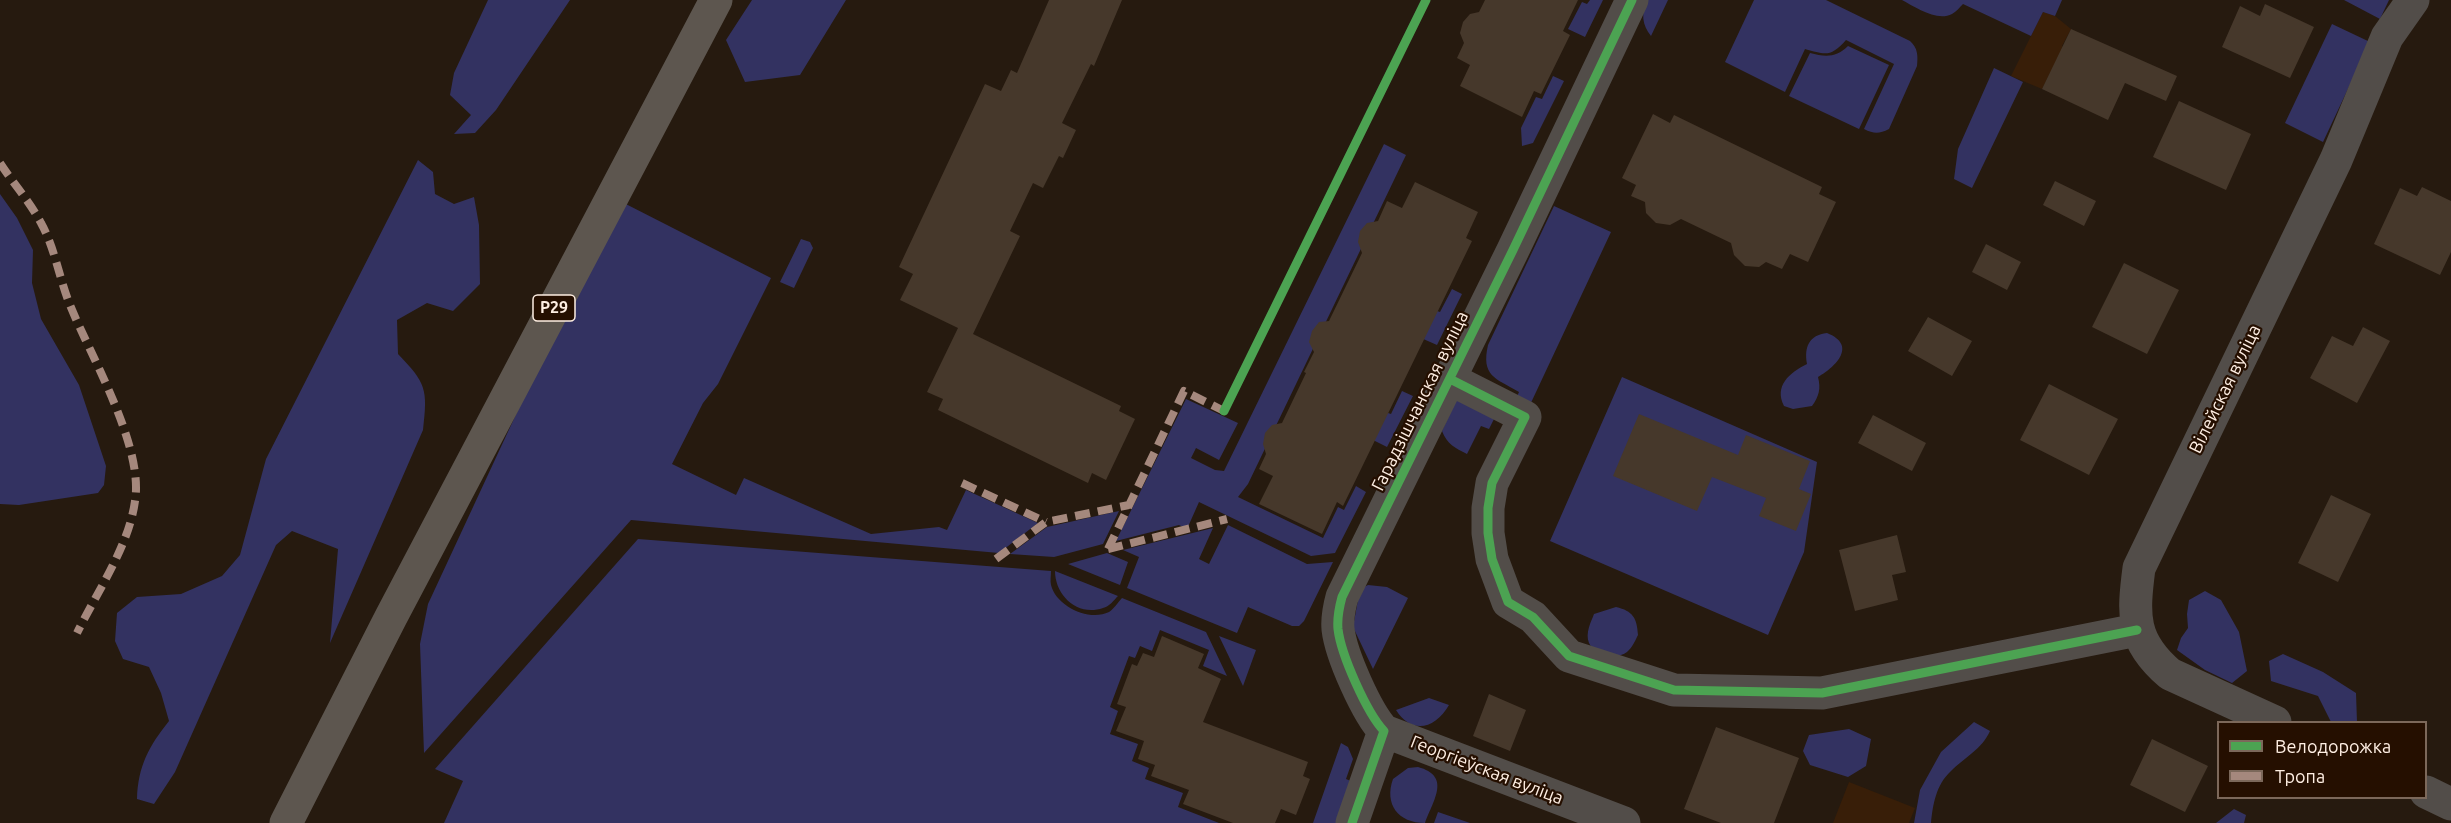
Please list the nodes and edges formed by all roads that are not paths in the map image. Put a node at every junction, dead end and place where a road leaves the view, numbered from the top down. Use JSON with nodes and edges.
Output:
{"nodes":[{"id":1,"x":716,"y":0,"type":"edge"},
{"id":2,"x":1632,"y":0,"type":"edge"},
{"id":3,"x":2413,"y":0,"type":"edge"},
{"id":4,"x":1449,"y":379,"type":"junction"},
{"id":5,"x":2137,"y":630,"type":"junction"},
{"id":6,"x":2271,"y":721,"type":"edge"},
{"id":7,"x":1384,"y":731,"type":"junction"},
{"id":8,"x":2427,"y":792,"type":"edge"},
{"id":9,"x":2451,"y":804,"type":"edge"},
{"id":10,"x":286,"y":823,"type":"edge"},
{"id":11,"x":1352,"y":823,"type":"edge"},
{"id":12,"x":1624,"y":823,"type":"edge"}],
"edges":[{"from":1,"to":10,"type":"main road","number":"Р29"},
{"from":2,"to":4,"type":"street","name":"Гарадзішчанская вуліца"},
{"from":3,"to":5,"type":"street","name":"Вілейская вуліца"},
{"from":4,"to":5,"type":"street"},
{"from":4,"to":7,"type":"street","name":"Гарадзішчанская вуліца"},
{"from":5,"to":6,"type":"street","name":"Вілейская вуліца"},
{"from":7,"to":11,"type":"street"},
{"from":7,"to":12,"type":"street","name":"Георгіеўская вуліца"},
{"from":8,"to":9,"type":"street"}]}
